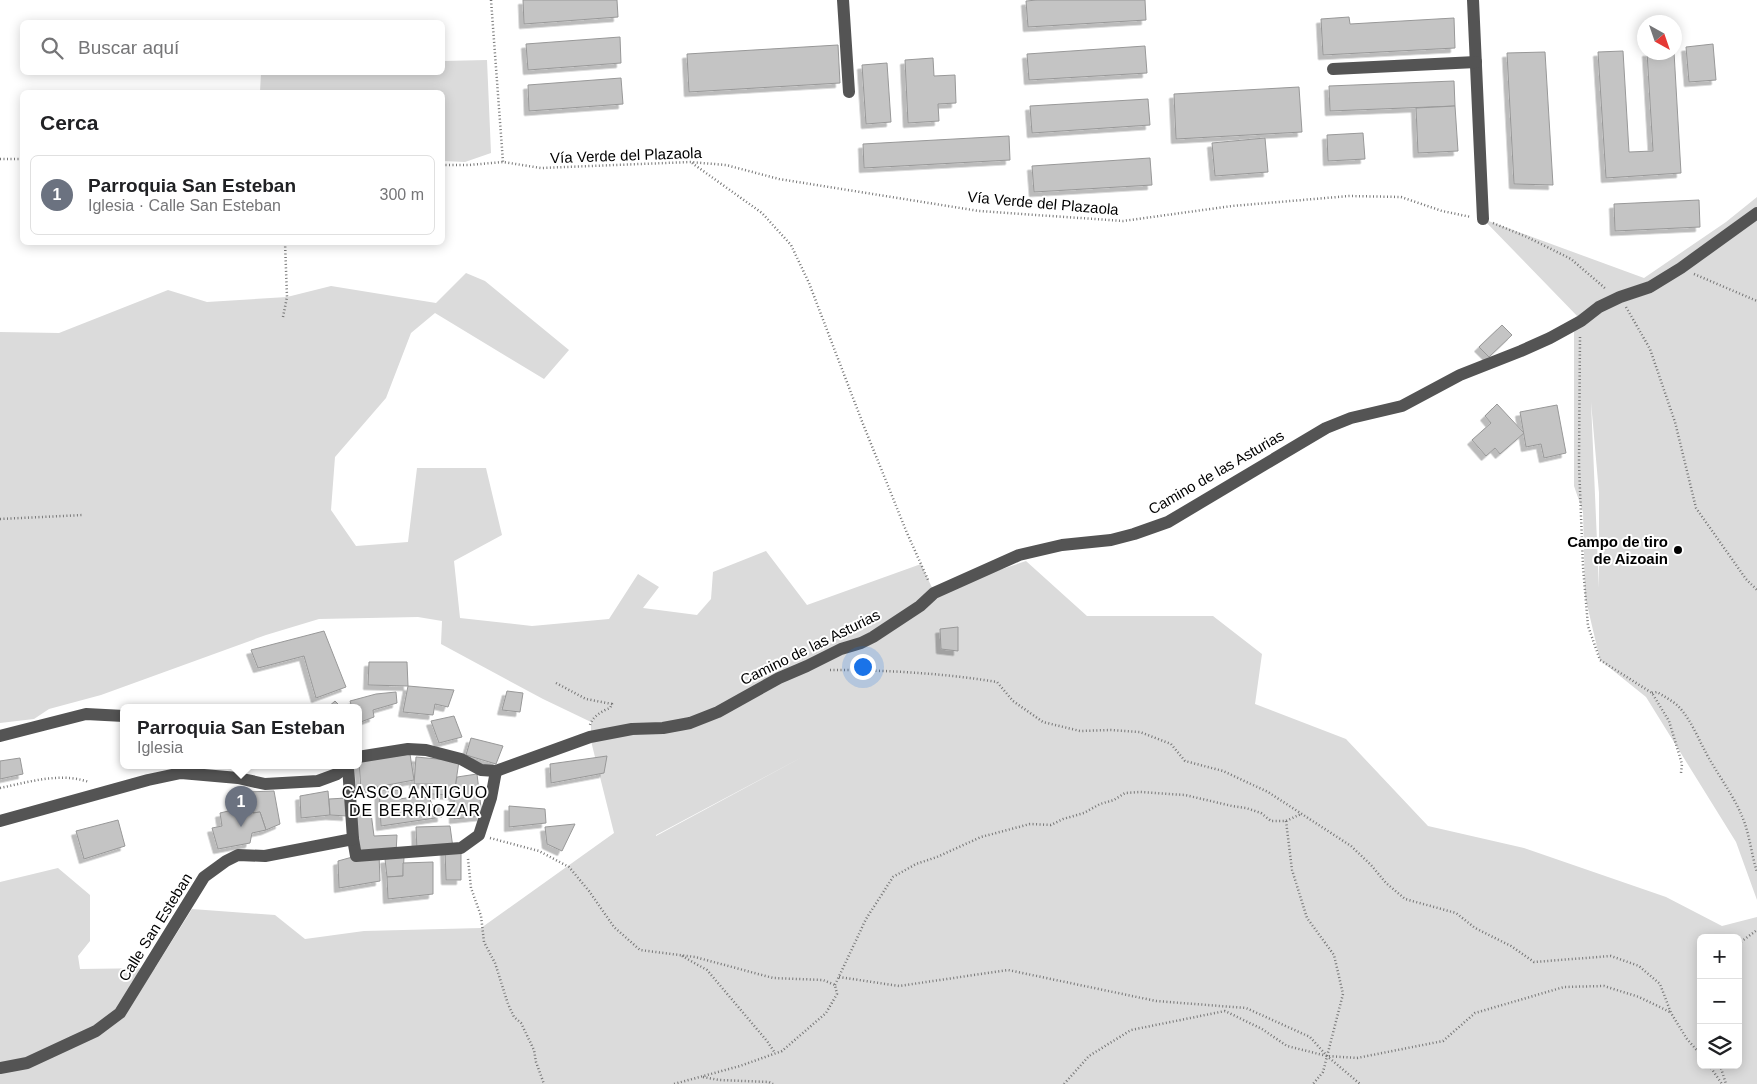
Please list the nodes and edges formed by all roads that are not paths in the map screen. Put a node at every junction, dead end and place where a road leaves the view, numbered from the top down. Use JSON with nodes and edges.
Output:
{"nodes":[{"id":1,"x":843,"y":0,"type":"edge"},
{"id":2,"x":1473,"y":0,"type":"edge"},
{"id":3,"x":1476,"y":62,"type":"junction"},
{"id":4,"x":1333,"y":69,"type":"dead end"},
{"id":5,"x":849,"y":92,"type":"dead end"},
{"id":6,"x":1757,"y":213,"type":"edge"},
{"id":7,"x":1483,"y":220,"type":"road end"},
{"id":8,"x":120,"y":716,"type":"edge"},
{"id":9,"x":0,"y":736,"type":"edge"},
{"id":10,"x":362,"y":756,"type":"edge"},
{"id":11,"x":344,"y":769,"type":"edge"},
{"id":12,"x":348,"y":769,"type":"edge"},
{"id":13,"x":496,"y":771,"type":"junction"},
{"id":14,"x":0,"y":821,"type":"edge"},
{"id":15,"x":353,"y":839,"type":"junction"},
{"id":16,"x":0,"y":1068,"type":"edge"}],
"edges":[{"from":1,"to":5,"type":"street"},
{"from":2,"to":3,"type":"street"},
{"from":3,"to":4,"type":"street"},
{"from":3,"to":7,"type":"street"},
{"from":6,"to":13,"type":"street","name":"Camino de las Asturias"},
{"from":8,"to":9,"type":"street"},
{"from":10,"to":13,"type":"street"},
{"from":11,"to":14,"type":"street"},
{"from":12,"to":15,"type":"street"},
{"from":13,"to":15,"type":"street"},
{"from":15,"to":16,"type":"street","name":"Calle San Esteban"}]}
